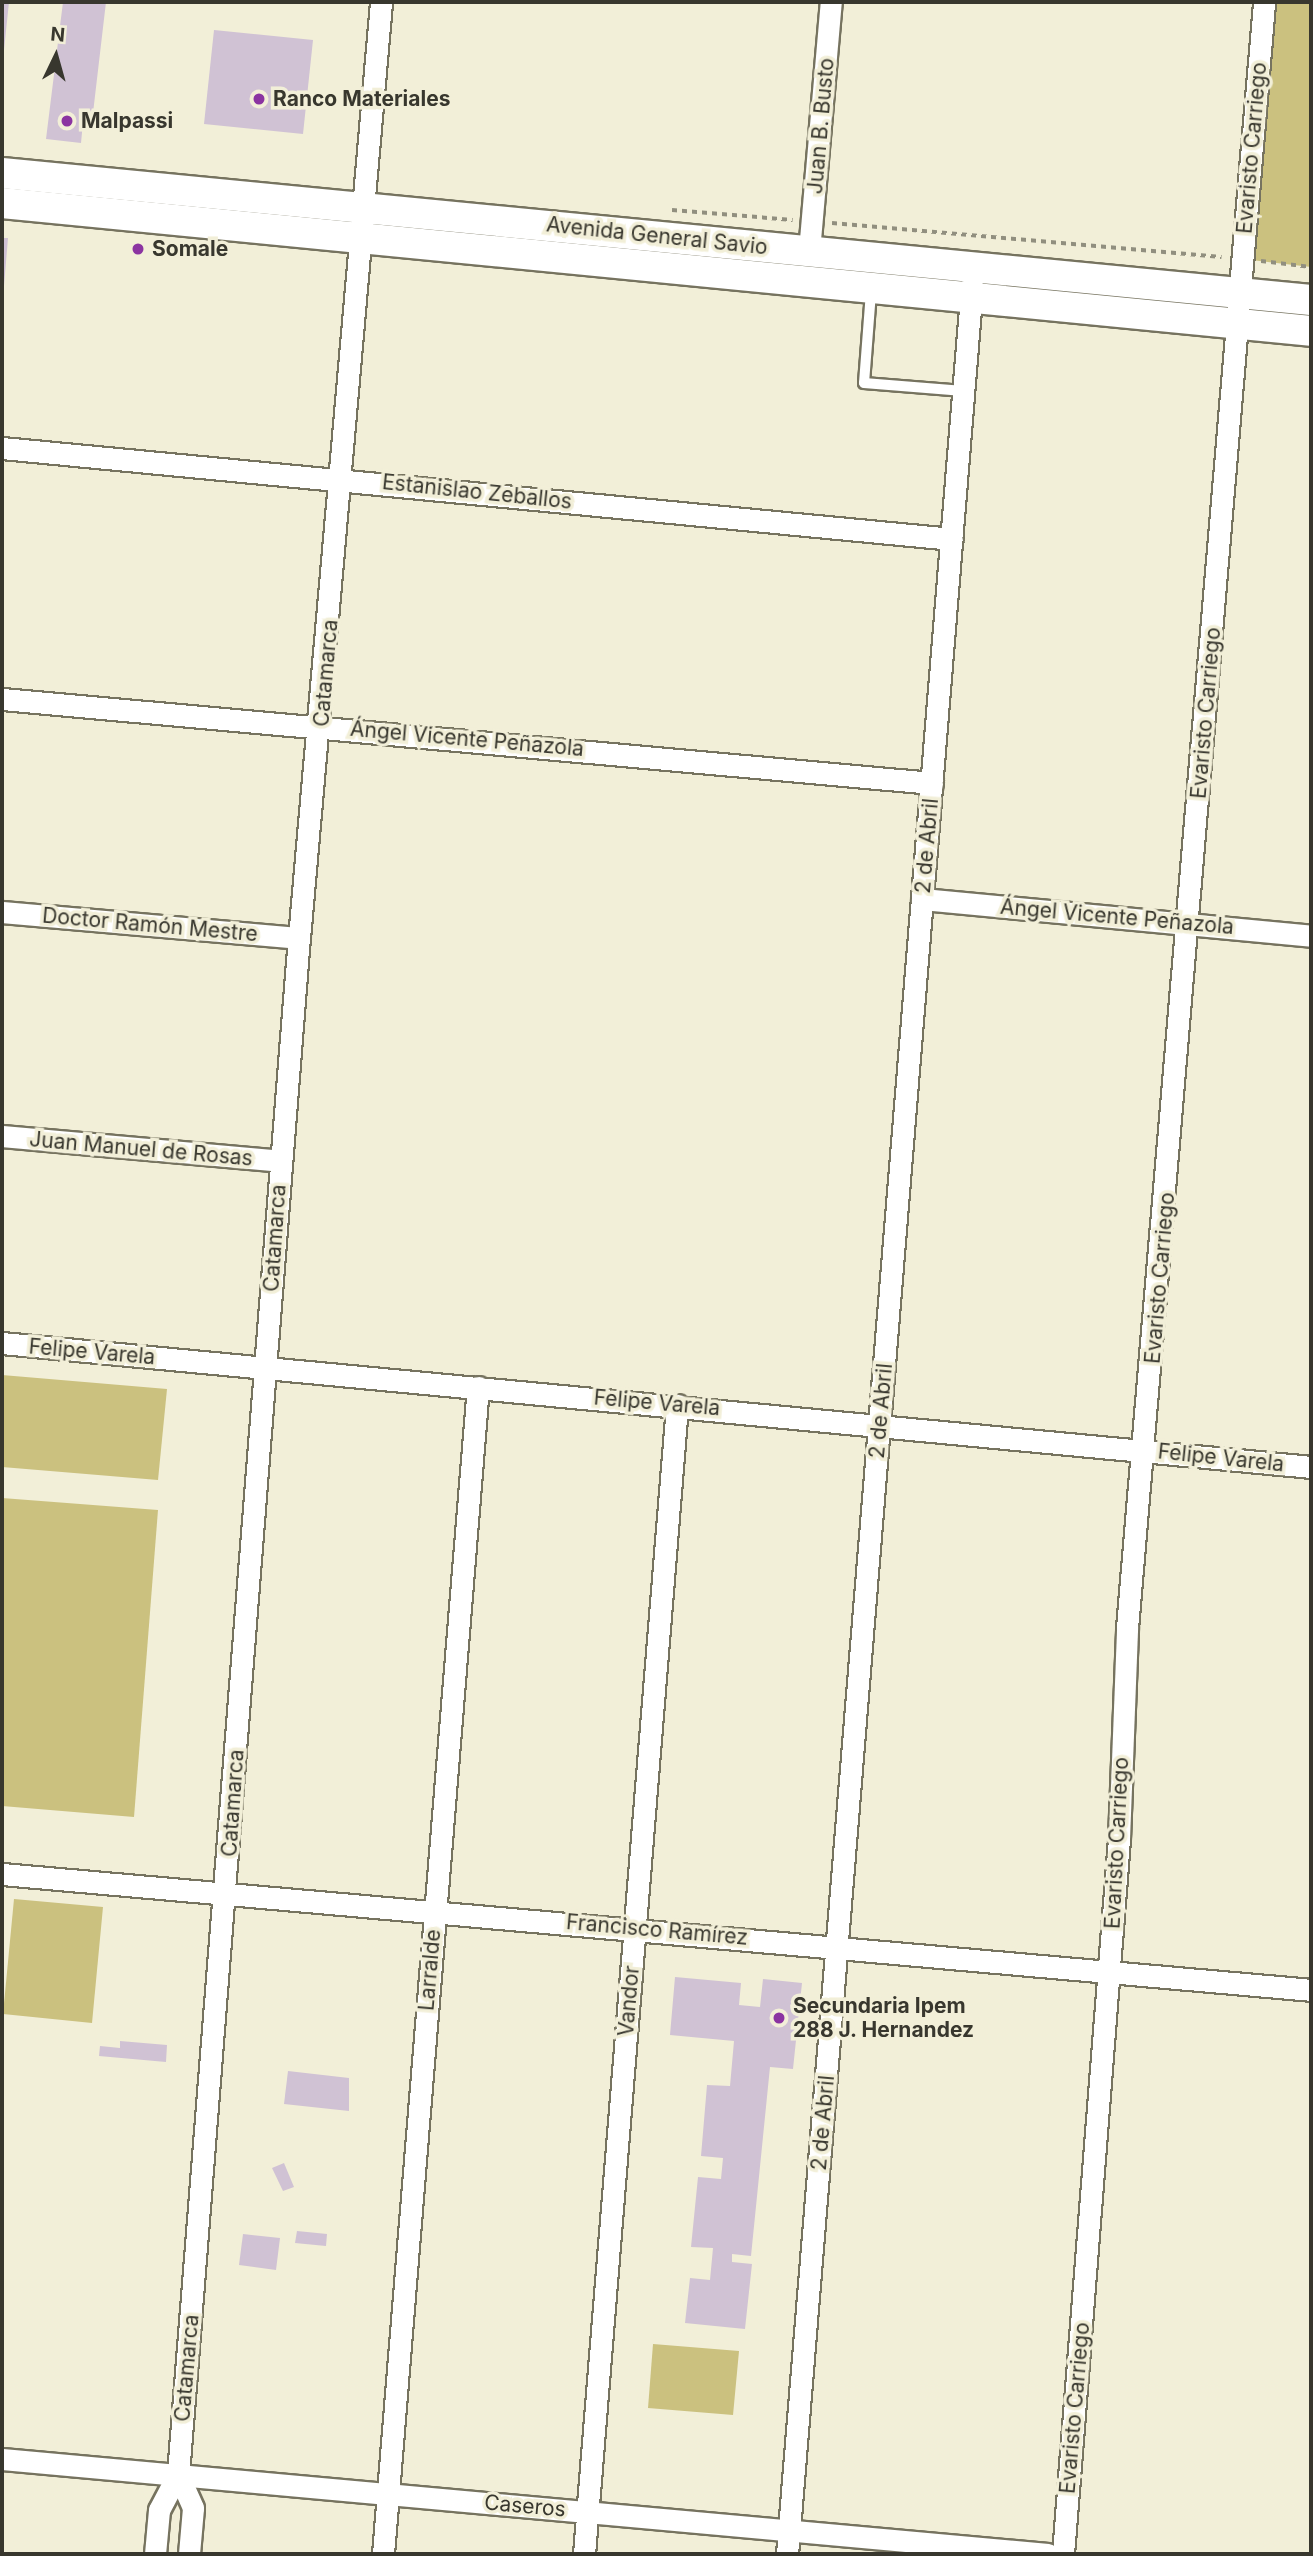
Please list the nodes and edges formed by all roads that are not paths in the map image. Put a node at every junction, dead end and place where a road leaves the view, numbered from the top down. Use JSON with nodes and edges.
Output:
{"nodes":[{"id":1,"x":381,"y":2,"type":"edge"},
{"id":2,"x":831,"y":2,"type":"edge"},
{"id":3,"x":1264,"y":2,"type":"edge"},
{"id":4,"x":2,"y":173,"type":"edge"},
{"id":5,"x":2,"y":203,"type":"edge"},
{"id":6,"x":364,"y":208,"type":"junction"},
{"id":7,"x":811,"y":236,"type":"junction"},
{"id":8,"x":362,"y":238,"type":"junction"},
{"id":9,"x":973,"y":282,"type":"junction"},
{"id":10,"x":872,"y":285,"type":"junction"},
{"id":11,"x":1241,"y":293,"type":"junction"},
{"id":12,"x":1311,"y":300,"type":"edge"},
{"id":13,"x":1238,"y":323,"type":"junction"},
{"id":14,"x":1311,"y":331,"type":"edge"},
{"id":15,"x":964,"y":391,"type":"junction"},
{"id":16,"x":2,"y":448,"type":"edge"},
{"id":17,"x":341,"y":478,"type":"junction"},
{"id":18,"x":952,"y":539,"type":"junction"},
{"id":19,"x":2,"y":699,"type":"edge"},
{"id":20,"x":322,"y":726,"type":"junction"},
{"id":21,"x":932,"y":783,"type":"junction"},
{"id":22,"x":922,"y":899,"type":"junction"},
{"id":23,"x":2,"y":912,"type":"edge"},
{"id":24,"x":1189,"y":924,"type":"junction"},
{"id":25,"x":1311,"y":936,"type":"edge"},
{"id":26,"x":299,"y":938,"type":"junction"},
{"id":27,"x":2,"y":1136,"type":"edge"},
{"id":28,"x":281,"y":1161,"type":"junction"},
{"id":29,"x":2,"y":1343,"type":"edge"},
{"id":30,"x":265,"y":1368,"type":"junction"},
{"id":31,"x":478,"y":1387,"type":"junction"},
{"id":32,"x":677,"y":1405,"type":"junction"},
{"id":33,"x":880,"y":1423,"type":"junction"},
{"id":34,"x":1146,"y":1450,"type":"junction"},
{"id":35,"x":1311,"y":1467,"type":"edge"},
{"id":36,"x":2,"y":1874,"type":"edge"},
{"id":37,"x":226,"y":1894,"type":"junction"},
{"id":38,"x":435,"y":1910,"type":"junction"},
{"id":39,"x":635,"y":1928,"type":"junction"},
{"id":40,"x":837,"y":1948,"type":"junction"},
{"id":41,"x":1109,"y":1972,"type":"junction"},
{"id":42,"x":1311,"y":1990,"type":"edge"},
{"id":43,"x":2,"y":2459,"type":"edge"},
{"id":44,"x":178,"y":2474,"type":"junction"},
{"id":45,"x":388,"y":2493,"type":"junction"},
{"id":46,"x":587,"y":2512,"type":"junction"},
{"id":47,"x":788,"y":2544,"type":"edge"},
{"id":48,"x":155,"y":2554,"type":"edge"},
{"id":49,"x":189,"y":2554,"type":"edge"},
{"id":50,"x":383,"y":2554,"type":"edge"},
{"id":51,"x":584,"y":2554,"type":"edge"},
{"id":52,"x":1048,"y":2554,"type":"edge"},
{"id":53,"x":1063,"y":2554,"type":"edge"}],
"edges":[{"from":1,"to":6,"type":"street","name":"Catamarca"},
{"from":2,"to":7,"type":"street","name":"Juan B. Busto"},
{"from":3,"to":11,"type":"street","name":"Evaristo Carriego"},
{"from":4,"to":6,"type":"main road","name":"Avenida General Savio"},
{"from":5,"to":8,"type":"main road","name":"Avenida General Savio"},
{"from":6,"to":7,"type":"main road","name":"Avenida General Savio"},
{"from":6,"to":8,"type":"street","name":"Catamarca"},
{"from":7,"to":9,"type":"main road","name":"Avenida General Savio"},
{"from":8,"to":10,"type":"main road","name":"Avenida General Savio"},
{"from":8,"to":17,"type":"street","name":"Catamarca"},
{"from":9,"to":10,"type":"main road","name":"Avenida General Savio"},
{"from":9,"to":11,"type":"main road","name":"Avenida General Savio"},
{"from":9,"to":13,"type":"main road","name":"Avenida General Savio"},
{"from":9,"to":15,"type":"street","name":"2 de Abril"},
{"from":10,"to":15,"type":"lane"},
{"from":11,"to":12,"type":"main road","name":"Avenida General Savio"},
{"from":11,"to":13,"type":"street","name":"Evaristo Carriego"},
{"from":13,"to":14,"type":"main road","name":"Avenida General Savio"},
{"from":13,"to":24,"type":"street","name":"Evaristo Carriego"},
{"from":15,"to":18,"type":"street","name":"2 de Abril"},
{"from":16,"to":17,"type":"street","name":"Estanislao Zeballos"},
{"from":17,"to":18,"type":"street","name":"Estanislao Zeballos"},
{"from":17,"to":20,"type":"street","name":"Catamarca"},
{"from":18,"to":21,"type":"street","name":"2 de Abril"},
{"from":19,"to":20,"type":"street","name":"Ángel Vicente Peñazola"},
{"from":20,"to":21,"type":"street","name":"Ángel Vicente Peñazola"},
{"from":20,"to":26,"type":"street","name":"Catamarca"},
{"from":21,"to":22,"type":"street","name":"2 de Abril"},
{"from":22,"to":24,"type":"street","name":"Ángel Vicente Peñazola"},
{"from":22,"to":33,"type":"street","name":"2 de Abril"},
{"from":23,"to":26,"type":"street","name":"Doctor Ramón Mestre"},
{"from":24,"to":25,"type":"street","name":"Ángel Vicente Peñazola"},
{"from":24,"to":34,"type":"street","name":"Evaristo Carriego"},
{"from":26,"to":28,"type":"street","name":"Catamarca"},
{"from":27,"to":28,"type":"street","name":"Juan Manuel de Rosas"},
{"from":28,"to":30,"type":"street","name":"Catamarca"},
{"from":29,"to":30,"type":"street","name":"Felipe Varela"},
{"from":30,"to":31,"type":"street","name":"Felipe Varela"},
{"from":30,"to":37,"type":"street","name":"Catamarca"},
{"from":31,"to":32,"type":"street","name":"Felipe Varela"},
{"from":31,"to":38,"type":"street","name":"Larralde"},
{"from":32,"to":33,"type":"street","name":"Felipe Varela"},
{"from":32,"to":39,"type":"street","name":"Vandor"},
{"from":33,"to":34,"type":"street","name":"Felipe Varela"},
{"from":33,"to":40,"type":"street","name":"2 de Abril"},
{"from":34,"to":35,"type":"street","name":"Felipe Varela"},
{"from":34,"to":41,"type":"street","name":"Evaristo Carriego"},
{"from":36,"to":37,"type":"street","name":"Francisco Ramírez"},
{"from":37,"to":38,"type":"street","name":"Francisco Ramírez"},
{"from":37,"to":44,"type":"street","name":"Catamarca"},
{"from":38,"to":39,"type":"street","name":"Francisco Ramírez"},
{"from":38,"to":45,"type":"street","name":"Larralde"},
{"from":39,"to":40,"type":"street","name":"Francisco Ramírez"},
{"from":39,"to":46,"type":"street","name":"Vandor"},
{"from":40,"to":41,"type":"street","name":"Francisco Ramírez"},
{"from":40,"to":47,"type":"street","name":"2 de Abril"},
{"from":41,"to":42,"type":"street","name":"Francisco Ramírez"},
{"from":41,"to":53,"type":"street","name":"Evaristo Carriego"},
{"from":43,"to":44,"type":"street","name":"Caseros"},
{"from":44,"to":45,"type":"street","name":"Caseros"},
{"from":44,"to":48,"type":"street","name":"Catamarca"},
{"from":44,"to":49,"type":"street","name":"Catamarca"},
{"from":45,"to":46,"type":"street","name":"Caseros"},
{"from":45,"to":50,"type":"street","name":"Larralde"},
{"from":46,"to":47,"type":"street","name":"Caseros"},
{"from":46,"to":51,"type":"street","name":"Vandor"},
{"from":47,"to":52,"type":"street","name":"Caseros"}]}
